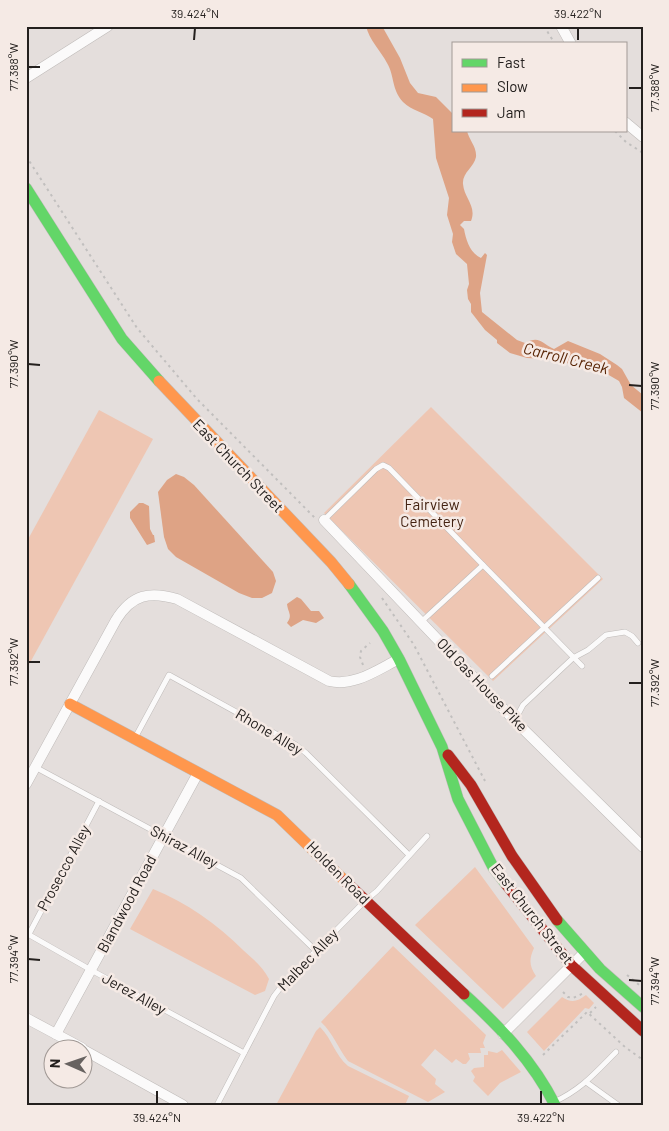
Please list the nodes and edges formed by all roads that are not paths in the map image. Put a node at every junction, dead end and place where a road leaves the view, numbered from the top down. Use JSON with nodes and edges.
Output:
{"nodes":[{"id":1,"x":108,"y":26,"type":"edge"},
{"id":2,"x":561,"y":26,"type":"edge"},
{"id":3,"x":570,"y":42,"type":"edge"},
{"id":4,"x":26,"y":78,"type":"edge"},
{"id":5,"x":626,"y":123,"type":"edge"},
{"id":6,"x":643,"y":137,"type":"edge"},
{"id":7,"x":26,"y":188,"type":"edge"},
{"id":8,"x":324,"y":520,"type":"joint"},
{"id":9,"x":483,"y":565,"type":"junction"},
{"id":10,"x":598,"y":578,"type":"dead end"},
{"id":11,"x":421,"y":622,"type":"junction"},
{"id":12,"x":544,"y":628,"type":"junction"},
{"id":13,"x":638,"y":643,"type":"dead end"},
{"id":14,"x":573,"y":658,"type":"junction"},
{"id":15,"x":399,"y":659,"type":"junction"},
{"id":16,"x":582,"y":666,"type":"dead end"},
{"id":17,"x":492,"y":676,"type":"dead end"},
{"id":18,"x":70,"y":704,"type":"junction"},
{"id":19,"x":515,"y":720,"type":"junction"},
{"id":20,"x":134,"y":739,"type":"junction"},
{"id":21,"x":442,"y":748,"type":"junction"},
{"id":22,"x":35,"y":767,"type":"junction"},
{"id":23,"x":198,"y":773,"type":"junction"},
{"id":24,"x":26,"y":784,"type":"edge"},
{"id":25,"x":98,"y":801,"type":"junction"},
{"id":26,"x":164,"y":836,"type":"junction"},
{"id":27,"x":427,"y":836,"type":"dead end"},
{"id":28,"x":643,"y":847,"type":"edge"},
{"id":29,"x":409,"y":855,"type":"junction"},
{"id":30,"x":365,"y":901,"type":"junction"},
{"id":31,"x":28,"y":933,"type":"edge"},
{"id":32,"x":316,"y":951,"type":"junction"},
{"id":33,"x":584,"y":953,"type":"junction"},
{"id":34,"x":571,"y":965,"type":"junction"},
{"id":35,"x":91,"y":970,"type":"junction"},
{"id":36,"x":643,"y":1007,"type":"edge"},
{"id":37,"x":26,"y":1018,"type":"edge"},
{"id":38,"x":643,"y":1031,"type":"edge"},
{"id":39,"x":56,"y":1034,"type":"junction"},
{"id":40,"x":504,"y":1034,"type":"junction"},
{"id":41,"x":63,"y":1038,"type":"edge"},
{"id":42,"x":616,"y":1052,"type":"dead end"},
{"id":43,"x":244,"y":1053,"type":"junction"},
{"id":44,"x":92,"y":1055,"type":"edge"},
{"id":45,"x":586,"y":1082,"type":"junction"},
{"id":46,"x":554,"y":1104,"type":"edge"},
{"id":47,"x":182,"y":1105,"type":"edge"},
{"id":48,"x":217,"y":1105,"type":"edge"},
{"id":49,"x":618,"y":1105,"type":"edge"}],
"edges":[{"from":1,"to":4,"type":"street"},
{"from":2,"to":3,"type":"street"},
{"from":5,"to":6,"type":"street"},
{"from":7,"to":15,"type":"main road","name":"East Church Street"},
{"from":8,"to":9,"type":"lane"},
{"from":8,"to":11,"type":"street","name":"Old Gas House Pike"},
{"from":9,"to":11,"type":"lane"},
{"from":9,"to":12,"type":"lane"},
{"from":10,"to":12,"type":"lane"},
{"from":11,"to":19,"type":"street","name":"Old Gas House Pike"},
{"from":12,"to":14,"type":"lane"},
{"from":12,"to":17,"type":"lane"},
{"from":13,"to":14,"type":"lane"},
{"from":14,"to":16,"type":"lane"},
{"from":14,"to":19,"type":"lane"},
{"from":15,"to":18,"type":"street"},
{"from":15,"to":21,"type":"main road","name":"East Church Street"},
{"from":18,"to":20,"type":"main road","name":"Holden Road"},
{"from":18,"to":22,"type":"street"},
{"from":19,"to":28,"type":"street","name":"Old Gas House Pike"},
{"from":20,"to":23,"type":"main road","name":"Holden Road"},
{"from":20,"to":29,"type":"lane","name":"Rhone Alley"},
{"from":21,"to":33,"type":"main road","name":"East Church Street"},
{"from":21,"to":34,"type":"main road","name":"East Church Street"},
{"from":22,"to":24,"type":"street"},
{"from":22,"to":25,"type":"lane","name":"Shiraz Alley"},
{"from":23,"to":26,"type":"street","name":"Blandwood Road"},
{"from":23,"to":30,"type":"main road","name":"Holden Road"},
{"from":25,"to":26,"type":"lane","name":"Shiraz Alley"},
{"from":25,"to":31,"type":"lane","name":"Prosecco Alley"},
{"from":26,"to":32,"type":"lane","name":"Shiraz Alley"},
{"from":26,"to":35,"type":"street","name":"Blandwood Road"},
{"from":27,"to":29,"type":"lane"},
{"from":29,"to":30,"type":"lane"},
{"from":30,"to":32,"type":"lane","name":"Malbec Alley"},
{"from":30,"to":40,"type":"main road","name":"Holden Road"},
{"from":31,"to":35,"type":"lane","name":"Jerez Alley"},
{"from":32,"to":43,"type":"lane","name":"Malbec Alley"},
{"from":33,"to":34,"type":"street"},
{"from":33,"to":36,"type":"main road","name":"East Church Street"},
{"from":34,"to":38,"type":"main road","name":"East Church Street"},
{"from":34,"to":40,"type":"street"},
{"from":35,"to":39,"type":"street","name":"Blandwood Road"},
{"from":35,"to":43,"type":"lane","name":"Jerez Alley"},
{"from":37,"to":39,"type":"street"},
{"from":39,"to":41,"type":"street"},
{"from":40,"to":46,"type":"main road","name":"Holden Road"},
{"from":42,"to":45,"type":"lane"},
{"from":43,"to":48,"type":"lane","name":"Malbec Alley"},
{"from":44,"to":47,"type":"street"},
{"from":45,"to":46,"type":"lane"},
{"from":45,"to":49,"type":"lane"}]}
